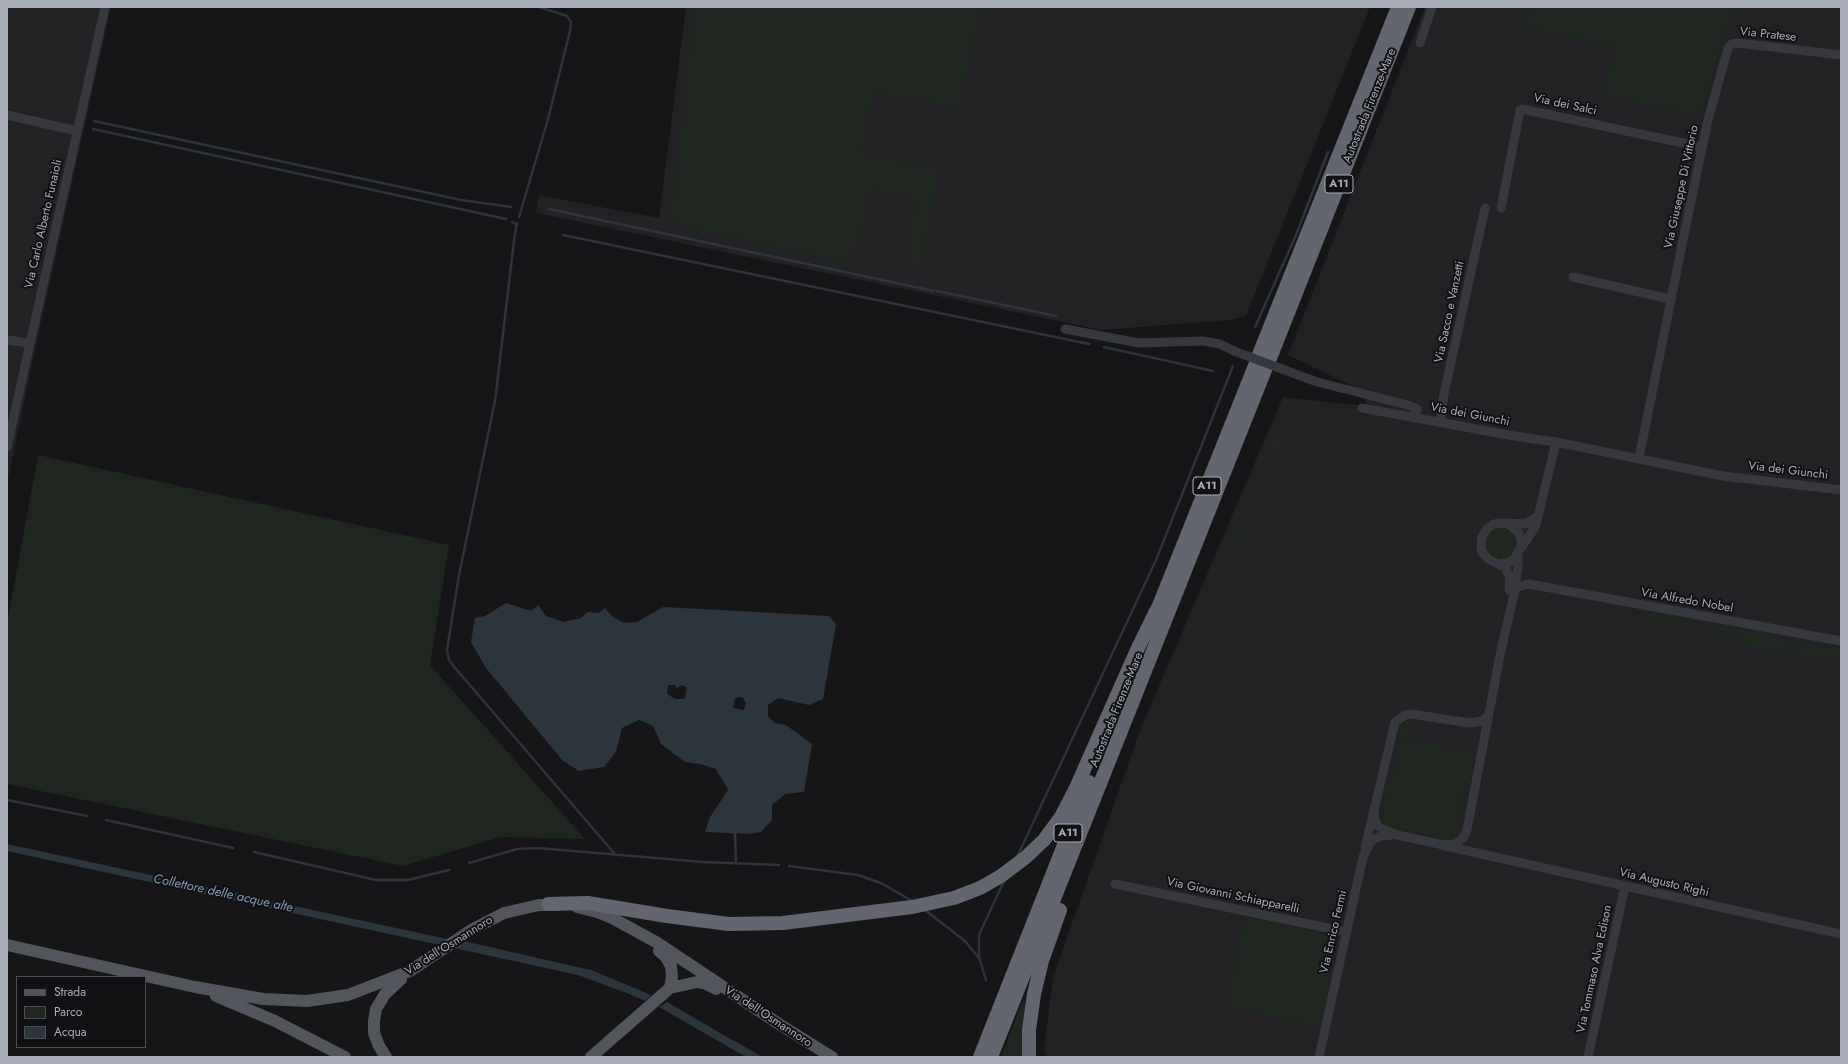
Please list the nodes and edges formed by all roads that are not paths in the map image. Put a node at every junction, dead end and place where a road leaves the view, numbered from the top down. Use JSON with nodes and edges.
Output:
{"nodes":[{"id":1,"x":106,"y":7,"type":"edge"},
{"id":2,"x":1398,"y":7,"type":"edge"},
{"id":3,"x":1409,"y":7,"type":"edge"},
{"id":4,"x":1432,"y":7,"type":"edge"},
{"id":5,"x":1420,"y":43,"type":"dead end"},
{"id":6,"x":1841,"y":56,"type":"edge"},
{"id":7,"x":1719,"y":81,"type":"joint"},
{"id":8,"x":7,"y":116,"type":"edge"},
{"id":9,"x":77,"y":131,"type":"junction"},
{"id":10,"x":1702,"y":147,"type":"junction"},
{"id":11,"x":1485,"y":208,"type":"dead end"},
{"id":12,"x":1501,"y":208,"type":"dead end"},
{"id":13,"x":1573,"y":277,"type":"dead end"},
{"id":14,"x":1670,"y":299,"type":"junction"},
{"id":15,"x":1065,"y":329,"type":"dead end"},
{"id":16,"x":7,"y":340,"type":"edge"},
{"id":17,"x":29,"y":343,"type":"junction"},
{"id":18,"x":1262,"y":363,"type":"junction"},
{"id":19,"x":1362,"y":408,"type":"dead end"},
{"id":20,"x":1414,"y":417,"type":"junction"},
{"id":21,"x":1440,"y":422,"type":"junction"},
{"id":22,"x":1556,"y":442,"type":"junction"},
{"id":23,"x":7,"y":447,"type":"edge"},
{"id":24,"x":1639,"y":458,"type":"junction"},
{"id":25,"x":1841,"y":490,"type":"edge"},
{"id":26,"x":1537,"y":517,"type":"junction"},
{"id":27,"x":1503,"y":523,"type":"junction"},
{"id":28,"x":1520,"y":552,"type":"junction"},
{"id":29,"x":1499,"y":564,"type":"junction"},
{"id":30,"x":1518,"y":566,"type":"junction"},
{"id":31,"x":1529,"y":584,"type":"junction"},
{"id":32,"x":1514,"y":594,"type":"junction"},
{"id":33,"x":1157,"y":610,"type":"junction"},
{"id":34,"x":1841,"y":641,"type":"edge"},
{"id":35,"x":1500,"y":655,"type":"junction"},
{"id":36,"x":1488,"y":716,"type":"junction"},
{"id":37,"x":1467,"y":723,"type":"junction"},
{"id":38,"x":1483,"y":744,"type":"junction"},
{"id":39,"x":1096,"y":795,"type":"junction"},
{"id":40,"x":1374,"y":812,"type":"junction"},
{"id":41,"x":1467,"y":830,"type":"junction"},
{"id":42,"x":1397,"y":835,"type":"junction"},
{"id":43,"x":1441,"y":845,"type":"junction"},
{"id":44,"x":1482,"y":854,"type":"junction"},
{"id":45,"x":1364,"y":857,"type":"junction"},
{"id":46,"x":1115,"y":884,"type":"dead end"},
{"id":47,"x":1625,"y":886,"type":"junction"},
{"id":48,"x":548,"y":904,"type":"junction"},
{"id":49,"x":633,"y":931,"type":"junction"},
{"id":50,"x":1347,"y":932,"type":"junction"},
{"id":51,"x":1841,"y":934,"type":"edge"},
{"id":52,"x":7,"y":946,"type":"edge"},
{"id":53,"x":410,"y":972,"type":"junction"},
{"id":54,"x":145,"y":976,"type":"edge"},
{"id":55,"x":146,"y":976,"type":"edge"},
{"id":56,"x":195,"y":987,"type":"junction"},
{"id":57,"x":670,"y":988,"type":"junction"},
{"id":58,"x":345,"y":1057,"type":"edge"},
{"id":59,"x":386,"y":1057,"type":"edge"},
{"id":60,"x":591,"y":1057,"type":"edge"},
{"id":61,"x":816,"y":1057,"type":"edge"},
{"id":62,"x":832,"y":1057,"type":"edge"},
{"id":63,"x":980,"y":1057,"type":"edge"},
{"id":64,"x":991,"y":1057,"type":"edge"},
{"id":65,"x":1029,"y":1057,"type":"edge"},
{"id":66,"x":1319,"y":1057,"type":"edge"},
{"id":67,"x":1588,"y":1057,"type":"edge"}],
"edges":[{"from":1,"to":9,"type":"street","name":"Via Carlo Alberto Funaioli"},
{"from":2,"to":18,"type":"highway","name":"Autostrada Firenze-Mare","number":"A11"},
{"from":3,"to":18,"type":"highway","name":"Autostrada Firenze-Mare","number":"A11"},
{"from":4,"to":5,"type":"street"},
{"from":6,"to":7,"type":"street","name":"Via Pratese"},
{"from":7,"to":10,"type":"street","name":"Via Giuseppe Di Vittorio"},
{"from":8,"to":9,"type":"street"},
{"from":9,"to":17,"type":"street","name":"Via Carlo Alberto Funaioli"},
{"from":10,"to":12,"type":"street","name":"Via dei Salci"},
{"from":10,"to":14,"type":"street","name":"Via Giuseppe Di Vittorio"},
{"from":11,"to":21,"type":"street","name":"Via Sacco e Vanzetti"},
{"from":13,"to":14,"type":"street"},
{"from":14,"to":24,"type":"street","name":"Via Giuseppe Di Vittorio"},
{"from":15,"to":20,"type":"street","name":"Via dei Giunchi","bridge":true},
{"from":16,"to":17,"type":"street"},
{"from":17,"to":23,"type":"street","name":"Via Carlo Alberto Funaioli"},
{"from":18,"to":33,"type":"highway","name":"Autostrada Firenze-Mare","number":"A11"},
{"from":18,"to":39,"type":"highway","name":"Autostrada Firenze-Mare","number":"A11"},
{"from":19,"to":20,"type":"street"},
{"from":20,"to":21,"type":"street","name":"Via dei Giunchi"},
{"from":21,"to":22,"type":"street","name":"Via dei Giunchi"},
{"from":22,"to":24,"type":"street","name":"Via dei Giunchi"},
{"from":22,"to":26,"type":"street"},
{"from":24,"to":25,"type":"street","name":"Via dei Giunchi"},
{"from":26,"to":27,"type":"street"},
{"from":26,"to":28,"type":"street"},
{"from":27,"to":28,"type":"street"},
{"from":27,"to":29,"type":"street"},
{"from":28,"to":29,"type":"street"},
{"from":28,"to":30,"type":"street"},
{"from":29,"to":35,"type":"street"},
{"from":30,"to":31,"type":"street"},
{"from":30,"to":32,"type":"street"},
{"from":31,"to":32,"type":"street"},
{"from":31,"to":34,"type":"street","name":"Via Alfredo Nobel"},
{"from":32,"to":35,"type":"street"},
{"from":33,"to":48,"type":"highway"},
{"from":33,"to":63,"type":"highway","name":"Autostrada Firenze-Mare","number":"A11"},
{"from":35,"to":36,"type":"street"},
{"from":36,"to":37,"type":"street"},
{"from":36,"to":38,"type":"street"},
{"from":37,"to":38,"type":"street"},
{"from":37,"to":40,"type":"street"},
{"from":38,"to":41,"type":"street"},
{"from":39,"to":64,"type":"highway","name":"Autostrada Firenze-Mare","number":"A11"},
{"from":39,"to":65,"type":"highway"},
{"from":40,"to":42,"type":"street"},
{"from":40,"to":45,"type":"street"},
{"from":41,"to":43,"type":"street"},
{"from":41,"to":44,"type":"street","name":"Via Augusto Righi"},
{"from":42,"to":43,"type":"street"},
{"from":42,"to":45,"type":"street","name":"Via Enrico Fermi"},
{"from":43,"to":44,"type":"street","name":"Via Augusto Righi"},
{"from":44,"to":47,"type":"street","name":"Via Augusto Righi"},
{"from":45,"to":50,"type":"street","name":"Via Enrico Fermi"},
{"from":46,"to":50,"type":"street","name":"Via Giovanni Schiapparelli"},
{"from":47,"to":51,"type":"street","name":"Via Augusto Righi"},
{"from":47,"to":67,"type":"street","name":"Via Tommaso Alva Edison"},
{"from":48,"to":49,"type":"main road","name":"Via dell'Osmannoro"},
{"from":48,"to":53,"type":"main road","name":"Via dell'Osmannoro"},
{"from":49,"to":57,"type":"main road"},
{"from":49,"to":62,"type":"main road","name":"Via dell'Osmannoro"},
{"from":50,"to":66,"type":"street","name":"Via Enrico Fermi"},
{"from":52,"to":54,"type":"main road","name":"Via dell'Osmannoro"},
{"from":53,"to":56,"type":"main road","name":"Via dell'Osmannoro"},
{"from":53,"to":59,"type":"main road"},
{"from":55,"to":56,"type":"main road","name":"Via dell'Osmannoro"},
{"from":56,"to":58,"type":"main road","name":"Via dell'Osmannoro"},
{"from":57,"to":60,"type":"main road","name":"Via dell'Osmannoro"},
{"from":57,"to":61,"type":"main road","name":"Via dell'Osmannoro"}]}
